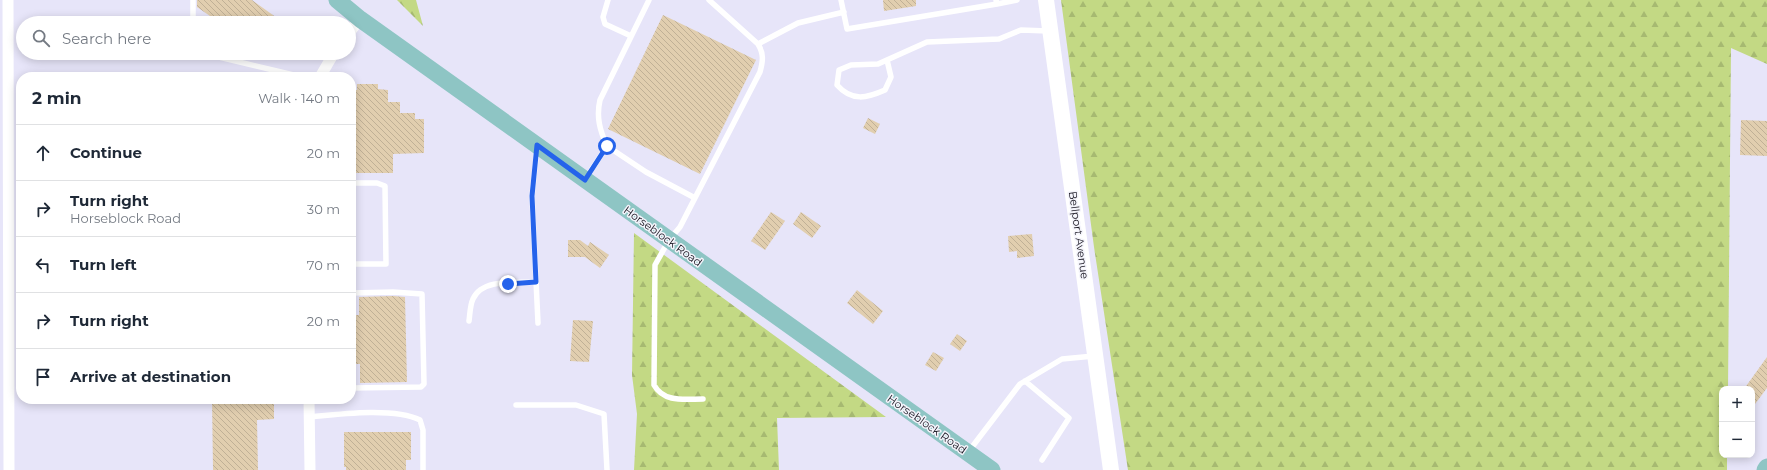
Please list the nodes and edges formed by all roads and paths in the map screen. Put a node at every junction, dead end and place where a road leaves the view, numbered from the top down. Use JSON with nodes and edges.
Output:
{"nodes":[{"id":1,"x":8,"y":0,"type":"edge"},
{"id":2,"x":193,"y":0,"type":"edge"},
{"id":3,"x":337,"y":0,"type":"edge"},
{"id":4,"x":608,"y":0,"type":"edge"},
{"id":5,"x":648,"y":0,"type":"edge"},
{"id":6,"x":709,"y":0,"type":"edge"},
{"id":7,"x":841,"y":0,"type":"edge"},
{"id":8,"x":1017,"y":0,"type":"edge"},
{"id":9,"x":1046,"y":0,"type":"edge"},
{"id":10,"x":996,"y":2,"type":"edge"},
{"id":11,"x":844,"y":12,"type":"junction"},
{"id":12,"x":193,"y":16,"type":"edge"},
{"id":13,"x":360,"y":19,"type":"junction"},
{"id":14,"x":356,"y":24,"type":"edge"},
{"id":15,"x":1051,"y":31,"type":"junction"},
{"id":16,"x":631,"y":36,"type":"junction"},
{"id":17,"x":758,"y":44,"type":"junction"},
{"id":18,"x":231,"y":60,"type":"edge"},
{"id":19,"x":330,"y":60,"type":"edge"},
{"id":20,"x":887,"y":60,"type":"junction"},
{"id":21,"x":281,"y":72,"type":"edge"},
{"id":22,"x":323,"y":72,"type":"edge"},
{"id":23,"x":537,"y":145,"type":"junction"},
{"id":24,"x":607,"y":146,"type":"junction"},
{"id":25,"x":585,"y":180,"type":"junction"},
{"id":26,"x":356,"y":183,"type":"edge"},
{"id":27,"x":695,"y":198,"type":"junction"},
{"id":28,"x":668,"y":240,"type":"junction"},
{"id":29,"x":356,"y":264,"type":"edge"},
{"id":30,"x":536,"y":282,"type":"junction"},
{"id":31,"x":356,"y":293,"type":"edge"},
{"id":32,"x":469,"y":321,"type":"dead end"},
{"id":33,"x":538,"y":323,"type":"dead end"},
{"id":34,"x":1095,"y":356,"type":"junction"},
{"id":35,"x":1025,"y":381,"type":"junction"},
{"id":36,"x":356,"y":388,"type":"edge"},
{"id":37,"x":703,"y":399,"type":"dead end"},
{"id":38,"x":309,"y":404,"type":"edge"},
{"id":39,"x":516,"y":405,"type":"dead end"},
{"id":40,"x":310,"y":416,"type":"junction"},
{"id":41,"x":968,"y":453,"type":"junction"},
{"id":42,"x":1042,"y":460,"type":"dead end"},
{"id":43,"x":1767,"y":467,"type":"edge"},
{"id":44,"x":9,"y":470,"type":"edge"},
{"id":45,"x":310,"y":470,"type":"edge"},
{"id":46,"x":423,"y":470,"type":"edge"},
{"id":47,"x":607,"y":470,"type":"edge"},
{"id":48,"x":992,"y":470,"type":"edge"},
{"id":49,"x":1111,"y":470,"type":"edge"},
{"id":50,"x":1765,"y":470,"type":"edge"}],
"edges":[{"from":1,"to":44,"type":"street"},
{"from":2,"to":12,"type":"lane"},
{"from":3,"to":13,"type":"main road","name":"Horseblock Road"},
{"from":4,"to":16,"type":"lane"},
{"from":5,"to":16,"type":"lane"},
{"from":6,"to":17,"type":"lane"},
{"from":7,"to":11,"type":"lane"},
{"from":8,"to":10,"type":"lane"},
{"from":9,"to":15,"type":"main road","name":"Bellport Avenue"},
{"from":10,"to":11,"type":"lane"},
{"from":11,"to":17,"type":"lane"},
{"from":13,"to":14,"type":"street"},
{"from":13,"to":23,"type":"main road","name":"Horseblock Road"},
{"from":15,"to":20,"type":"lane"},
{"from":15,"to":34,"type":"main road","name":"Bellport Avenue"},
{"from":16,"to":24,"type":"lane"},
{"from":17,"to":27,"type":"lane"},
{"from":18,"to":21,"type":"lane"},
{"from":19,"to":22,"type":"street"},
{"from":20,"to":20,"type":"lane"},
{"from":23,"to":25,"type":"main road","name":"Horseblock Road"},
{"from":23,"to":30,"type":"lane"},
{"from":24,"to":25,"type":"lane"},
{"from":24,"to":27,"type":"lane"},
{"from":25,"to":28,"type":"main road","name":"Horseblock Road"},
{"from":26,"to":29,"type":"lane"},
{"from":27,"to":28,"type":"lane"},
{"from":28,"to":37,"type":"lane"},
{"from":28,"to":41,"type":"main road","name":"Horseblock Road"},
{"from":30,"to":32,"type":"lane"},
{"from":30,"to":33,"type":"lane"},
{"from":31,"to":36,"type":"lane"},
{"from":34,"to":35,"type":"lane"},
{"from":34,"to":49,"type":"main road","name":"Bellport Avenue"},
{"from":35,"to":41,"type":"lane"},
{"from":35,"to":42,"type":"lane"},
{"from":38,"to":40,"type":"street"},
{"from":39,"to":47,"type":"lane"},
{"from":40,"to":45,"type":"street"},
{"from":40,"to":46,"type":"lane"},
{"from":41,"to":48,"type":"main road","name":"Horseblock Road"},
{"from":43,"to":50,"type":"main road"}]}
